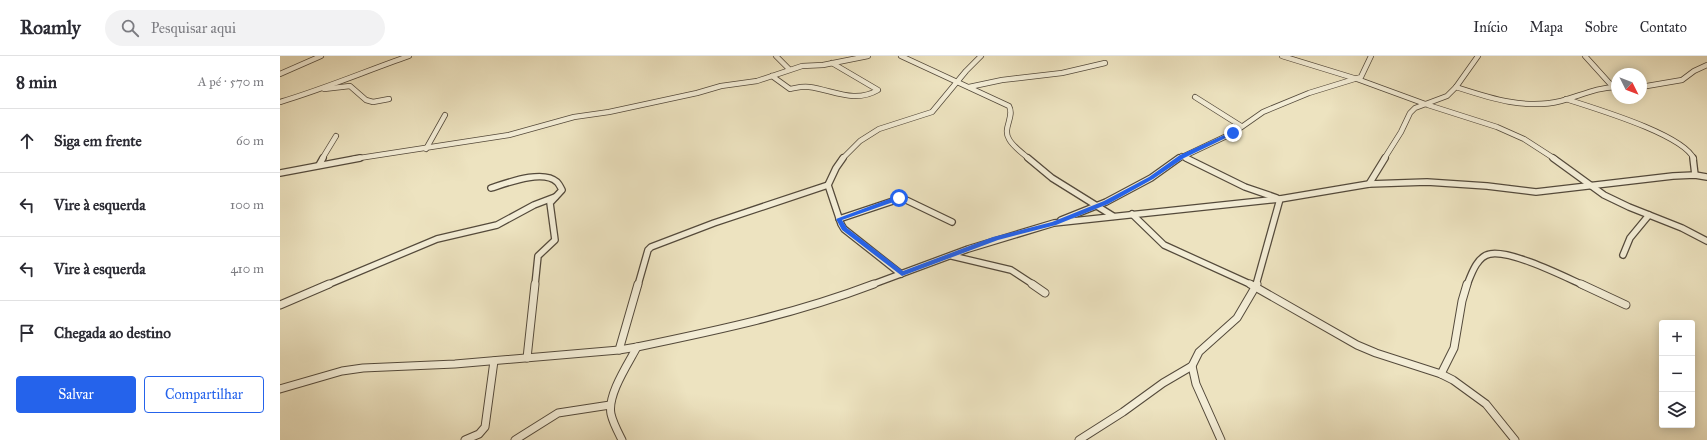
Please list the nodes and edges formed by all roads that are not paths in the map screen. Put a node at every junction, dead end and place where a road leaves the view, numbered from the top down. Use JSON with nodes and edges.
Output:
{"nodes":[{"id":1,"x":321,"y":56,"type":"edge"},
{"id":2,"x":409,"y":56,"type":"edge"},
{"id":3,"x":776,"y":56,"type":"edge"},
{"id":4,"x":868,"y":56,"type":"edge"},
{"id":5,"x":900,"y":56,"type":"edge"},
{"id":6,"x":981,"y":56,"type":"edge"},
{"id":7,"x":1282,"y":56,"type":"edge"},
{"id":8,"x":1371,"y":56,"type":"edge"},
{"id":9,"x":1478,"y":56,"type":"edge"},
{"id":10,"x":1584,"y":56,"type":"edge"},
{"id":11,"x":832,"y":63,"type":"junction"},
{"id":12,"x":1105,"y":63,"type":"dead end"},
{"id":13,"x":1707,"y":65,"type":"edge"},
{"id":14,"x":789,"y":69,"type":"junction"},
{"id":15,"x":280,"y":74,"type":"edge"},
{"id":16,"x":772,"y":76,"type":"junction"},
{"id":17,"x":1357,"y":79,"type":"junction"},
{"id":18,"x":957,"y":81,"type":"junction"},
{"id":19,"x":1611,"y":83,"type":"edge"},
{"id":20,"x":1647,"y":86,"type":"edge"},
{"id":21,"x":969,"y":88,"type":"junction"},
{"id":22,"x":1456,"y":88,"type":"junction"},
{"id":23,"x":1611,"y":88,"type":"edge"},
{"id":24,"x":319,"y":90,"type":"junction"},
{"id":25,"x":1195,"y":97,"type":"dead end"},
{"id":26,"x":390,"y":99,"type":"dead end"},
{"id":27,"x":1566,"y":99,"type":"junction"},
{"id":28,"x":280,"y":102,"type":"edge"},
{"id":29,"x":1428,"y":105,"type":"junction"},
{"id":30,"x":445,"y":115,"type":"dead end"},
{"id":31,"x":1241,"y":126,"type":"junction"},
{"id":32,"x":336,"y":136,"type":"dead end"},
{"id":33,"x":426,"y":149,"type":"junction"},
{"id":34,"x":1182,"y":156,"type":"junction"},
{"id":35,"x":319,"y":165,"type":"junction"},
{"id":36,"x":280,"y":173,"type":"edge"},
{"id":37,"x":1695,"y":175,"type":"junction"},
{"id":38,"x":1707,"y":177,"type":"edge"},
{"id":39,"x":1369,"y":184,"type":"junction"},
{"id":40,"x":828,"y":185,"type":"junction"},
{"id":41,"x":1592,"y":185,"type":"junction"},
{"id":42,"x":491,"y":188,"type":"dead end"},
{"id":43,"x":555,"y":197,"type":"junction"},
{"id":44,"x":1280,"y":199,"type":"junction"},
{"id":45,"x":1098,"y":206,"type":"junction"},
{"id":46,"x":1132,"y":214,"type":"junction"},
{"id":47,"x":1649,"y":215,"type":"junction"},
{"id":48,"x":1113,"y":216,"type":"junction"},
{"id":49,"x":839,"y":219,"type":"junction"},
{"id":50,"x":952,"y":222,"type":"dead end"},
{"id":51,"x":1054,"y":223,"type":"junction"},
{"id":52,"x":1707,"y":241,"type":"edge"},
{"id":53,"x":952,"y":256,"type":"junction"},
{"id":54,"x":1623,"y":256,"type":"dead end"},
{"id":55,"x":902,"y":274,"type":"junction"},
{"id":56,"x":1256,"y":287,"type":"junction"},
{"id":57,"x":1046,"y":293,"type":"dead end"},
{"id":58,"x":280,"y":305,"type":"edge"},
{"id":59,"x":1626,"y":305,"type":"dead end"},
{"id":60,"x":637,"y":347,"type":"junction"},
{"id":61,"x":619,"y":350,"type":"junction"},
{"id":62,"x":527,"y":358,"type":"junction"},
{"id":63,"x":494,"y":361,"type":"junction"},
{"id":64,"x":1192,"y":366,"type":"junction"},
{"id":65,"x":1441,"y":374,"type":"junction"},
{"id":66,"x":280,"y":389,"type":"edge"},
{"id":67,"x":610,"y":405,"type":"junction"},
{"id":68,"x":481,"y":437,"type":"edge"},
{"id":69,"x":465,"y":440,"type":"edge"},
{"id":70,"x":515,"y":440,"type":"edge"},
{"id":71,"x":622,"y":440,"type":"edge"},
{"id":72,"x":1080,"y":440,"type":"edge"},
{"id":73,"x":1221,"y":440,"type":"edge"},
{"id":74,"x":1515,"y":440,"type":"edge"}],
"edges":[{"from":1,"to":15,"type":"street"},
{"from":2,"to":24,"type":"street"},
{"from":3,"to":14,"type":"street"},
{"from":4,"to":11,"type":"street"},
{"from":5,"to":18,"type":"street"},
{"from":6,"to":18,"type":"street"},
{"from":7,"to":17,"type":"street"},
{"from":8,"to":17,"type":"street"},
{"from":9,"to":22,"type":"street"},
{"from":10,"to":19,"type":"street"},
{"from":11,"to":14,"type":"street"},
{"from":11,"to":16,"type":"street"},
{"from":12,"to":21,"type":"street"},
{"from":13,"to":20,"type":"street"},
{"from":14,"to":16,"type":"street"},
{"from":16,"to":33,"type":"street"},
{"from":17,"to":29,"type":"street"},
{"from":17,"to":31,"type":"street"},
{"from":18,"to":21,"type":"street"},
{"from":18,"to":40,"type":"street"},
{"from":21,"to":45,"type":"street"},
{"from":22,"to":27,"type":"street"},
{"from":22,"to":29,"type":"street"},
{"from":23,"to":27,"type":"street"},
{"from":24,"to":26,"type":"street"},
{"from":24,"to":28,"type":"street"},
{"from":25,"to":31,"type":"street"},
{"from":27,"to":37,"type":"street"},
{"from":29,"to":39,"type":"street"},
{"from":29,"to":41,"type":"street"},
{"from":30,"to":33,"type":"street"},
{"from":31,"to":34,"type":"street"},
{"from":32,"to":35,"type":"street"},
{"from":33,"to":35,"type":"street"},
{"from":34,"to":44,"type":"street"},
{"from":34,"to":45,"type":"street"},
{"from":35,"to":36,"type":"street"},
{"from":37,"to":38,"type":"street"},
{"from":37,"to":41,"type":"street"},
{"from":39,"to":41,"type":"street"},
{"from":39,"to":44,"type":"street"},
{"from":40,"to":49,"type":"street"},
{"from":40,"to":61,"type":"street"},
{"from":41,"to":47,"type":"street"},
{"from":42,"to":43,"type":"street"},
{"from":43,"to":58,"type":"street"},
{"from":43,"to":62,"type":"street"},
{"from":44,"to":46,"type":"street"},
{"from":44,"to":56,"type":"street"},
{"from":45,"to":48,"type":"street"},
{"from":45,"to":51,"type":"street"},
{"from":46,"to":48,"type":"street"},
{"from":46,"to":56,"type":"street"},
{"from":47,"to":52,"type":"street"},
{"from":47,"to":54,"type":"street"},
{"from":48,"to":51,"type":"street"},
{"from":49,"to":50,"type":"street"},
{"from":49,"to":55,"type":"street"},
{"from":51,"to":53,"type":"street"},
{"from":53,"to":55,"type":"street"},
{"from":53,"to":57,"type":"street"},
{"from":55,"to":60,"type":"street"},
{"from":56,"to":64,"type":"street"},
{"from":56,"to":65,"type":"street"},
{"from":59,"to":65,"type":"street"},
{"from":60,"to":61,"type":"street"},
{"from":60,"to":67,"type":"street"},
{"from":61,"to":62,"type":"street"},
{"from":62,"to":63,"type":"street"},
{"from":63,"to":66,"type":"street"},
{"from":63,"to":68,"type":"street"},
{"from":64,"to":72,"type":"street"},
{"from":64,"to":73,"type":"street"},
{"from":65,"to":74,"type":"street"},
{"from":67,"to":70,"type":"street"},
{"from":67,"to":71,"type":"street"},
{"from":68,"to":69,"type":"street"}]}
